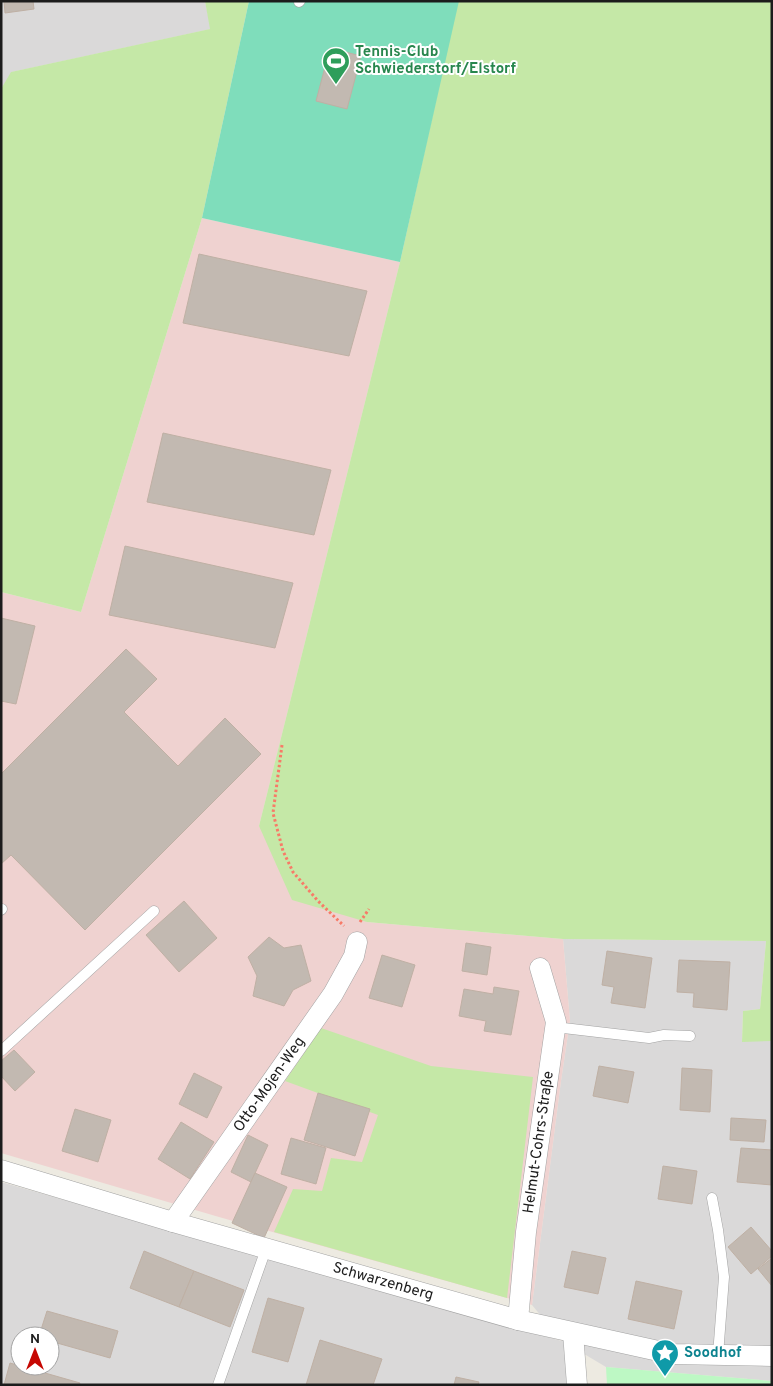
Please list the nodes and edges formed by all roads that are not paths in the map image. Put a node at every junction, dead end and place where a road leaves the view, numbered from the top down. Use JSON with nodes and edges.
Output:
{"nodes":[{"id":1,"x":154,"y":911,"type":"dead end"},
{"id":2,"x":357,"y":942,"type":"road end"},
{"id":3,"x":540,"y":968,"type":"dead end"},
{"id":4,"x":555,"y":1026,"type":"junction"},
{"id":5,"x":690,"y":1036,"type":"dead end"},
{"id":6,"x":1,"y":1051,"type":"edge"},
{"id":7,"x":1,"y":1170,"type":"edge"},
{"id":8,"x":712,"y":1198,"type":"dead end"},
{"id":9,"x":173,"y":1222,"type":"junction"},
{"id":10,"x":266,"y":1249,"type":"junction"},
{"id":11,"x":518,"y":1320,"type":"junction"},
{"id":12,"x":573,"y":1333,"type":"junction"},
{"id":13,"x":718,"y":1355,"type":"junction"},
{"id":14,"x":772,"y":1356,"type":"edge"},
{"id":15,"x":218,"y":1385,"type":"edge"},
{"id":16,"x":577,"y":1385,"type":"edge"}],
"edges":[{"from":1,"to":6,"type":"lane"},
{"from":2,"to":9,"type":"street","name":"Otto-Mojen-Weg"},
{"from":3,"to":4,"type":"street","name":"Helmut-Cohrs-Straße"},
{"from":4,"to":5,"type":"lane"},
{"from":4,"to":11,"type":"street","name":"Helmut-Cohrs-Straße"},
{"from":7,"to":9,"type":"street","name":"Schwarzenberg"},
{"from":8,"to":13,"type":"lane"},
{"from":9,"to":10,"type":"street","name":"Schwarzenberg"},
{"from":10,"to":11,"type":"street","name":"Schwarzenberg"},
{"from":10,"to":15,"type":"lane"},
{"from":11,"to":12,"type":"street","name":"Schwarzenberg"},
{"from":12,"to":13,"type":"street","name":"Schwarzenberg"},
{"from":12,"to":16,"type":"street"},
{"from":13,"to":14,"type":"street","name":"Schwarzenberg"}]}
